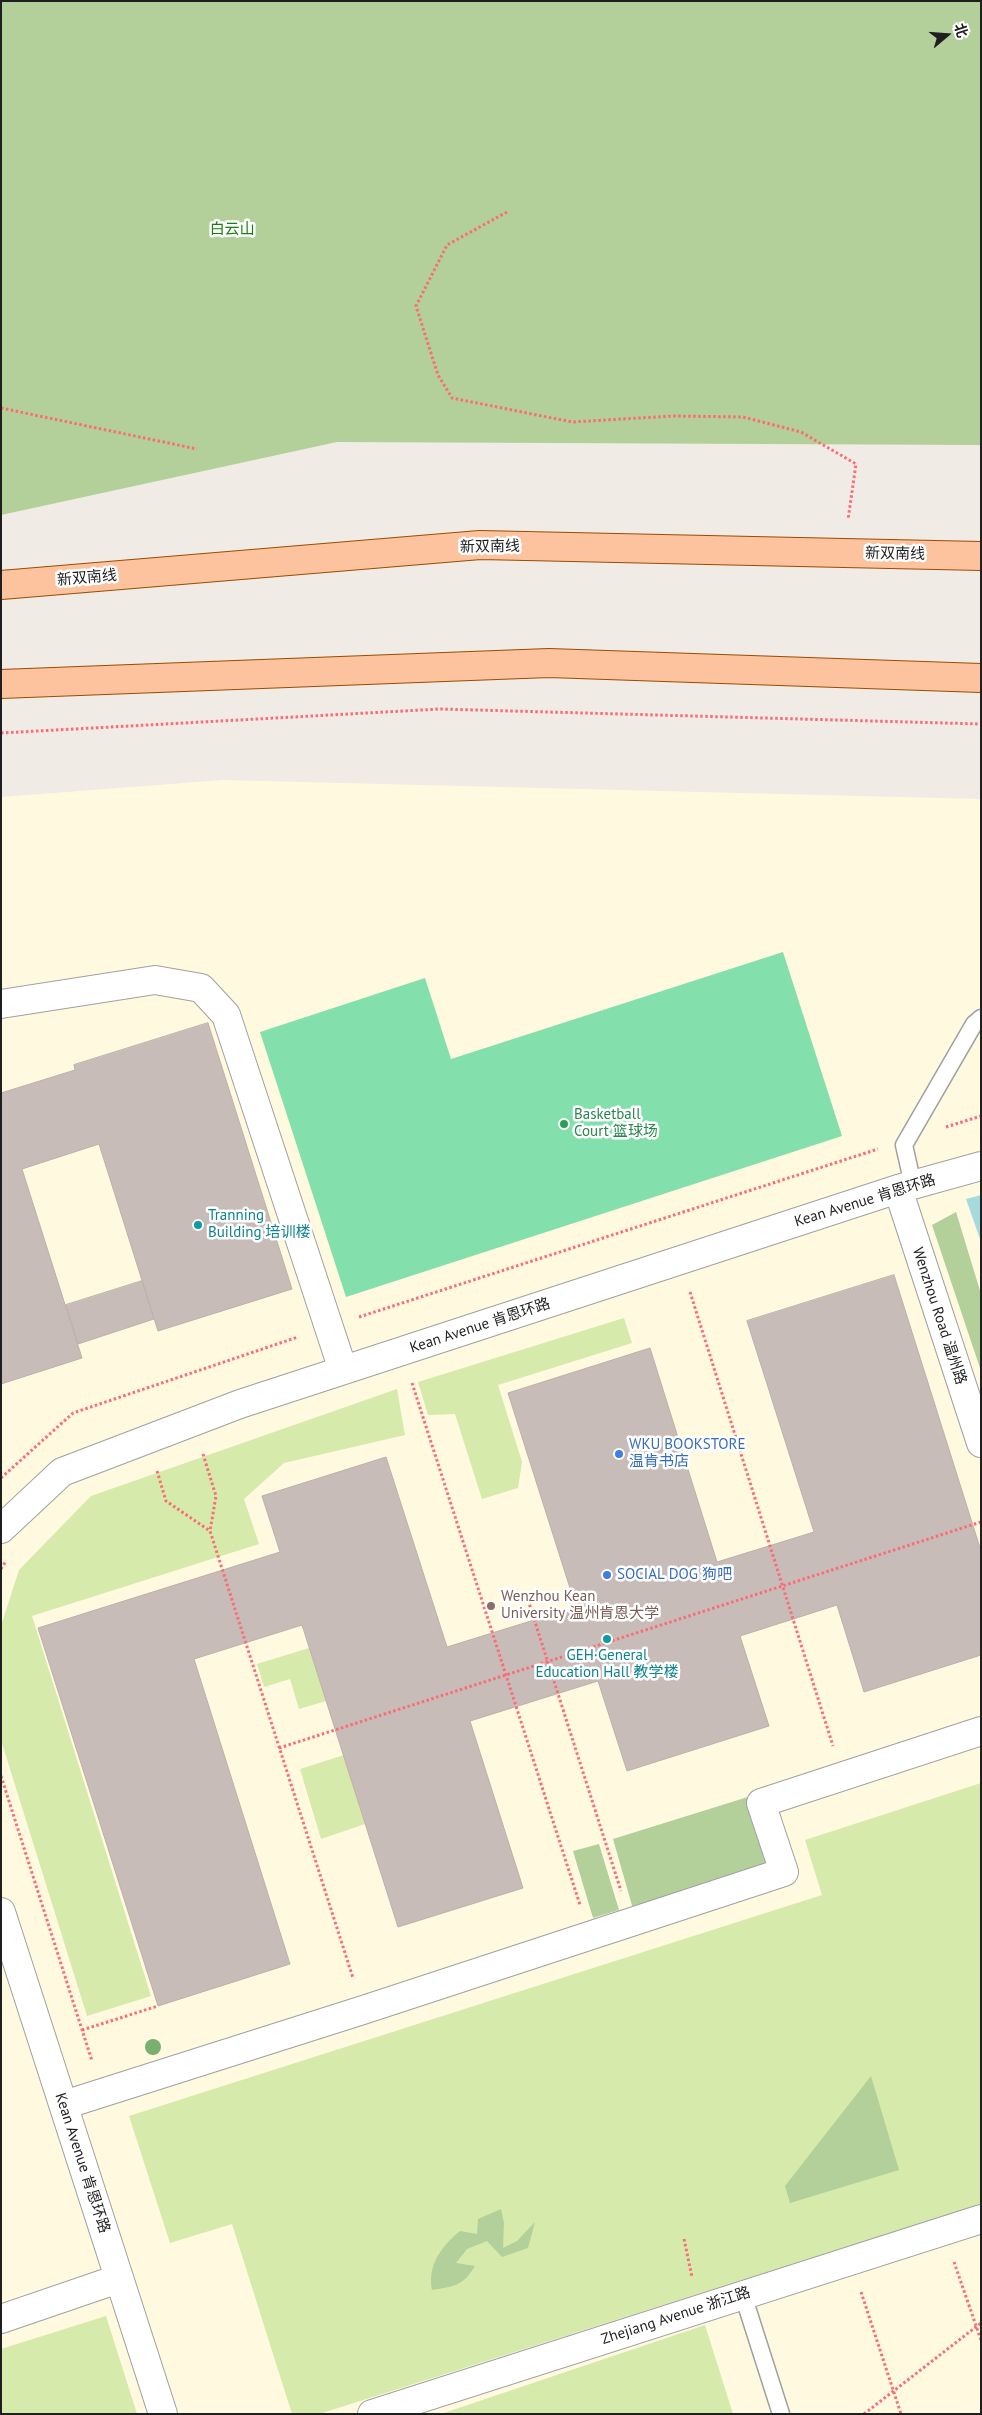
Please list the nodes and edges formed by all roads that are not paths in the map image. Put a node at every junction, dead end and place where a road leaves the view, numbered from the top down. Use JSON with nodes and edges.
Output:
{"nodes":[{"id":1,"x":981,"y":556,"type":"edge"},
{"id":2,"x":1,"y":585,"type":"edge"},
{"id":3,"x":981,"y":678,"type":"edge"},
{"id":4,"x":1,"y":684,"type":"edge"},
{"id":5,"x":1,"y":1004,"type":"edge"},
{"id":6,"x":981,"y":1018,"type":"edge"},
{"id":7,"x":981,"y":1166,"type":"edge"},
{"id":8,"x":905,"y":1187,"type":"junction"},
{"id":9,"x":344,"y":1370,"type":"junction"},
{"id":10,"x":981,"y":1443,"type":"edge"},
{"id":11,"x":1,"y":1529,"type":"edge"},
{"id":12,"x":981,"y":1731,"type":"edge"},
{"id":13,"x":1,"y":1912,"type":"edge"},
{"id":14,"x":8,"y":1960,"type":"edge"},
{"id":15,"x":64,"y":2105,"type":"junction"},
{"id":16,"x":981,"y":2219,"type":"edge"},
{"id":17,"x":118,"y":2279,"type":"junction"},
{"id":18,"x":743,"y":2295,"type":"junction"},
{"id":19,"x":1,"y":2319,"type":"edge"},
{"id":20,"x":163,"y":2414,"type":"edge"},
{"id":21,"x":372,"y":2414,"type":"edge"},
{"id":22,"x":781,"y":2414,"type":"edge"}],
"edges":[{"from":1,"to":2,"type":"main road","name":"新双南线"},
{"from":3,"to":4,"type":"main road"},
{"from":5,"to":9,"type":"street"},
{"from":6,"to":8,"type":"lane"},
{"from":7,"to":8,"type":"street","name":"Kean Avenue 肯恩环路"},
{"from":8,"to":9,"type":"street","name":"Kean Avenue 肯恩环路"},
{"from":8,"to":10,"type":"street","name":"Wenzhou Road 温州路"},
{"from":9,"to":11,"type":"street","name":"Kean Avenue 肯恩环路"},
{"from":12,"to":15,"type":"street"},
{"from":13,"to":14,"type":"street","name":"Kean Avenue 肯恩环路"},
{"from":14,"to":15,"type":"street","name":"Kean Avenue 肯恩环路"},
{"from":15,"to":17,"type":"street","name":"Kean Avenue 肯恩环路"},
{"from":16,"to":18,"type":"street","name":"Zhejiang Avenue 浙江路"},
{"from":17,"to":19,"type":"street"},
{"from":17,"to":20,"type":"street","name":"Kean Avenue 肯恩环路"},
{"from":18,"to":21,"type":"street","name":"Zhejiang Avenue 浙江路"},
{"from":18,"to":22,"type":"lane"}]}
